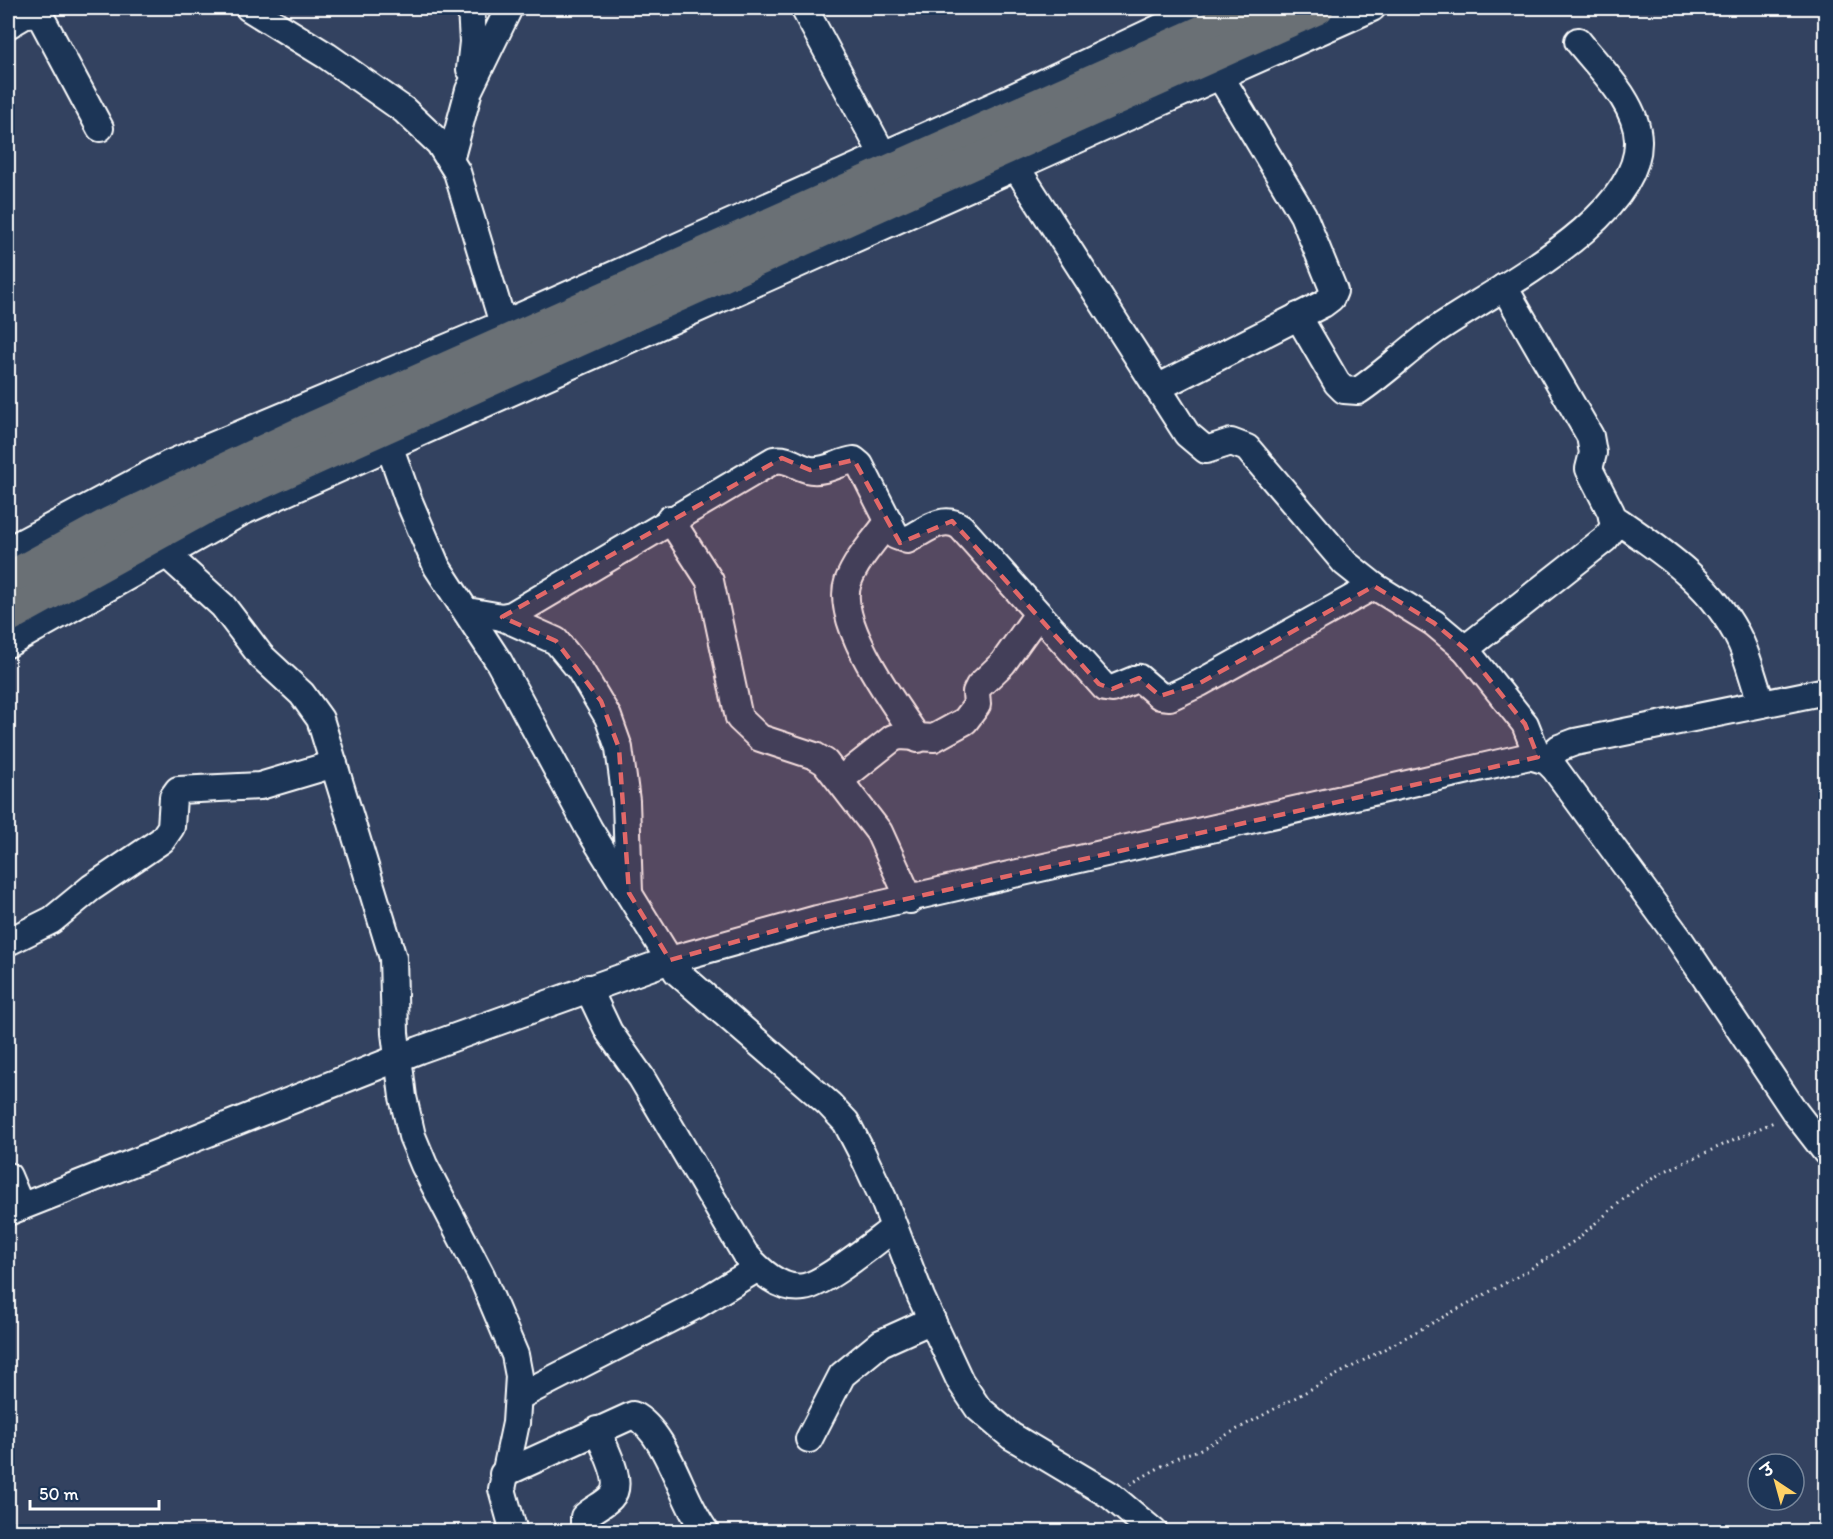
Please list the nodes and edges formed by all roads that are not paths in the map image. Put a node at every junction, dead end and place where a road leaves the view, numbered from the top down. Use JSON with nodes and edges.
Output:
{"nodes":[{"id":1,"x":37,"y":8,"type":"edge"},
{"id":2,"x":249,"y":8,"type":"edge"},
{"id":3,"x":471,"y":8,"type":"edge"},
{"id":4,"x":509,"y":8,"type":"edge"},
{"id":5,"x":804,"y":8,"type":"edge"},
{"id":6,"x":1202,"y":8,"type":"edge"},
{"id":7,"x":1256,"y":8,"type":"edge"},
{"id":8,"x":1317,"y":8,"type":"edge"},
{"id":9,"x":1372,"y":8,"type":"edge"},
{"id":10,"x":8,"y":25,"type":"edge"},
{"id":11,"x":1578,"y":41,"type":"dead end"},
{"id":12,"x":1220,"y":76,"type":"junction"},
{"id":13,"x":465,"y":105,"type":"junction"},
{"id":14,"x":100,"y":128,"type":"dead end"},
{"id":15,"x":883,"y":155,"type":"junction"},
{"id":16,"x":451,"y":158,"type":"junction"},
{"id":17,"x":1016,"y":167,"type":"junction"},
{"id":18,"x":1504,"y":287,"type":"junction"},
{"id":19,"x":1298,"y":316,"type":"junction"},
{"id":20,"x":503,"y":324,"type":"junction"},
{"id":21,"x":1157,"y":388,"type":"junction"},
{"id":22,"x":389,"y":445,"type":"junction"},
{"id":23,"x":670,"y":519,"type":"junction"},
{"id":24,"x":1614,"y":519,"type":"junction"},
{"id":25,"x":889,"y":521,"type":"junction"},
{"id":26,"x":8,"y":550,"type":"edge"},
{"id":27,"x":166,"y":554,"type":"junction"},
{"id":28,"x":8,"y":579,"type":"edge"},
{"id":29,"x":1374,"y":586,"type":"junction"},
{"id":30,"x":466,"y":611,"type":"junction"},
{"id":31,"x":1038,"y":614,"type":"junction"},
{"id":32,"x":8,"y":616,"type":"edge"},
{"id":33,"x":502,"y":617,"type":"junction"},
{"id":34,"x":8,"y":644,"type":"edge"},
{"id":35,"x":1465,"y":649,"type":"junction"},
{"id":36,"x":1826,"y":691,"type":"edge"},
{"id":37,"x":1759,"y":695,"type":"junction"},
{"id":38,"x":918,"y":739,"type":"junction"},
{"id":39,"x":1538,"y":750,"type":"junction"},
{"id":40,"x":334,"y":764,"type":"junction"},
{"id":41,"x":840,"y":780,"type":"junction"},
{"id":42,"x":906,"y":888,"type":"junction"},
{"id":43,"x":629,"y":893,"type":"junction"},
{"id":44,"x":8,"y":942,"type":"edge"},
{"id":45,"x":664,"y":950,"type":"junction"},
{"id":46,"x":588,"y":988,"type":"junction"},
{"id":47,"x":398,"y":1048,"type":"junction"},
{"id":48,"x":1826,"y":1152,"type":"edge"},
{"id":49,"x":14,"y":1197,"type":"edge"},
{"id":50,"x":894,"y":1228,"type":"junction"},
{"id":51,"x":758,"y":1268,"type":"junction"},
{"id":52,"x":932,"y":1320,"type":"junction"},
{"id":53,"x":518,"y":1397,"type":"junction"},
{"id":54,"x":597,"y":1430,"type":"junction"},
{"id":55,"x":809,"y":1439,"type":"dead end"},
{"id":56,"x":503,"y":1474,"type":"junction"},
{"id":57,"x":514,"y":1532,"type":"edge"},
{"id":58,"x":584,"y":1532,"type":"edge"},
{"id":59,"x":706,"y":1532,"type":"edge"},
{"id":60,"x":1154,"y":1532,"type":"edge"}],
"edges":[{"from":1,"to":10,"type":"street"},
{"from":1,"to":14,"type":"street"},
{"from":2,"to":16,"type":"street"},
{"from":3,"to":13,"type":"street"},
{"from":4,"to":13,"type":"street"},
{"from":5,"to":15,"type":"street"},
{"from":6,"to":15,"type":"street"},
{"from":7,"to":28,"type":"highway"},
{"from":8,"to":32,"type":"highway"},
{"from":9,"to":12,"type":"street"},
{"from":11,"to":18,"type":"street"},
{"from":12,"to":17,"type":"street"},
{"from":12,"to":19,"type":"street"},
{"from":13,"to":16,"type":"street"},
{"from":15,"to":20,"type":"street"},
{"from":16,"to":20,"type":"street"},
{"from":17,"to":21,"type":"street"},
{"from":17,"to":22,"type":"street"},
{"from":18,"to":19,"type":"street"},
{"from":18,"to":24,"type":"street"},
{"from":19,"to":21,"type":"street"},
{"from":20,"to":26,"type":"street"},
{"from":21,"to":29,"type":"street"},
{"from":22,"to":27,"type":"street"},
{"from":22,"to":30,"type":"street"},
{"from":23,"to":25,"type":"street"},
{"from":23,"to":33,"type":"street"},
{"from":23,"to":41,"type":"street"},
{"from":24,"to":35,"type":"street"},
{"from":24,"to":37,"type":"street"},
{"from":25,"to":31,"type":"street"},
{"from":25,"to":38,"type":"street"},
{"from":27,"to":34,"type":"street"},
{"from":27,"to":40,"type":"street"},
{"from":29,"to":31,"type":"street"},
{"from":29,"to":35,"type":"street"},
{"from":30,"to":33,"type":"street"},
{"from":30,"to":43,"type":"street"},
{"from":31,"to":38,"type":"street"},
{"from":33,"to":43,"type":"street"},
{"from":35,"to":39,"type":"street"},
{"from":36,"to":37,"type":"street"},
{"from":37,"to":39,"type":"street"},
{"from":38,"to":41,"type":"street"},
{"from":39,"to":42,"type":"street"},
{"from":39,"to":48,"type":"street"},
{"from":40,"to":44,"type":"street"},
{"from":40,"to":47,"type":"street"},
{"from":41,"to":42,"type":"street"},
{"from":42,"to":45,"type":"street"},
{"from":43,"to":45,"type":"street"},
{"from":45,"to":46,"type":"street"},
{"from":45,"to":50,"type":"street"},
{"from":46,"to":47,"type":"street"},
{"from":46,"to":51,"type":"street"},
{"from":47,"to":49,"type":"street"},
{"from":47,"to":53,"type":"street"},
{"from":50,"to":51,"type":"street"},
{"from":50,"to":52,"type":"street"},
{"from":51,"to":53,"type":"street"},
{"from":52,"to":55,"type":"street"},
{"from":52,"to":60,"type":"street"},
{"from":53,"to":56,"type":"street"},
{"from":54,"to":56,"type":"street"},
{"from":54,"to":58,"type":"street"},
{"from":54,"to":59,"type":"street"},
{"from":56,"to":57,"type":"street"}]}
